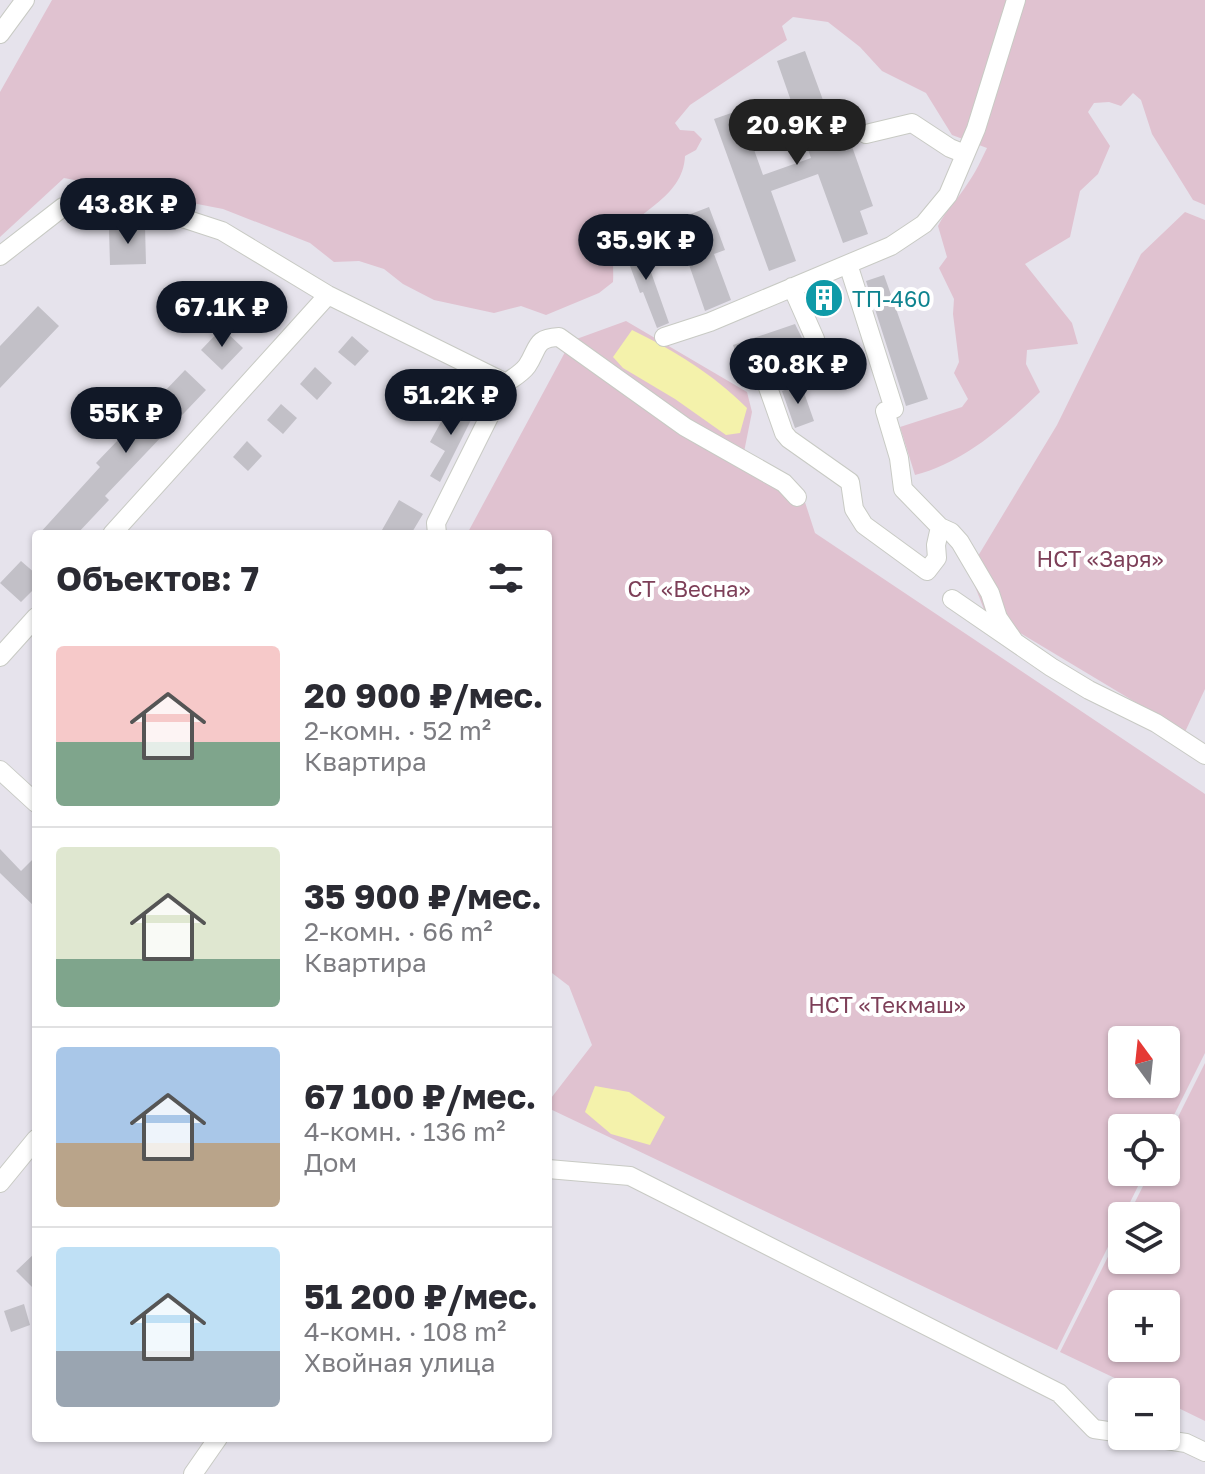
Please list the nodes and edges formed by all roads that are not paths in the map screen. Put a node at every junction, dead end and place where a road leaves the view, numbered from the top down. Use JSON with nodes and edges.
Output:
{"nodes":[{"id":1,"x":25,"y":0,"type":"edge"},
{"id":2,"x":1016,"y":0,"type":"edge"},
{"id":3,"x":0,"y":34,"type":"edge"},
{"id":4,"x":866,"y":134,"type":"dead end"},
{"id":5,"x":965,"y":154,"type":"junction"},
{"id":6,"x":0,"y":256,"type":"edge"},
{"id":7,"x":848,"y":264,"type":"junction"},
{"id":8,"x":792,"y":287,"type":"junction"},
{"id":9,"x":328,"y":295,"type":"junction"},
{"id":10,"x":664,"y":337,"type":"dead end"},
{"id":11,"x":506,"y":383,"type":"junction"},
{"id":12,"x":797,"y":497,"type":"dead end"},
{"id":13,"x":940,"y":527,"type":"junction"},
{"id":14,"x":116,"y":530,"type":"edge"},
{"id":15,"x":437,"y":530,"type":"edge"},
{"id":16,"x":952,"y":599,"type":"dead end"},
{"id":17,"x":32,"y":621,"type":"edge"},
{"id":18,"x":1014,"y":641,"type":"junction"},
{"id":19,"x":0,"y":657,"type":"edge"},
{"id":20,"x":1205,"y":755,"type":"edge"},
{"id":21,"x":0,"y":770,"type":"edge"},
{"id":22,"x":32,"y":799,"type":"edge"},
{"id":23,"x":32,"y":1144,"type":"edge"},
{"id":24,"x":552,"y":1169,"type":"edge"},
{"id":25,"x":0,"y":1183,"type":"edge"},
{"id":26,"x":1108,"y":1431,"type":"edge"},
{"id":27,"x":215,"y":1442,"type":"edge"},
{"id":28,"x":1180,"y":1442,"type":"edge"},
{"id":29,"x":1205,"y":1452,"type":"edge"},
{"id":30,"x":193,"y":1474,"type":"edge"}],
"edges":[{"from":1,"to":3,"type":"street"},
{"from":2,"to":5,"type":"street"},
{"from":4,"to":5,"type":"street"},
{"from":5,"to":7,"type":"street"},
{"from":6,"to":9,"type":"street"},
{"from":7,"to":8,"type":"street"},
{"from":7,"to":13,"type":"street"},
{"from":8,"to":10,"type":"street"},
{"from":8,"to":13,"type":"street"},
{"from":9,"to":11,"type":"street"},
{"from":9,"to":14,"type":"street"},
{"from":11,"to":12,"type":"street"},
{"from":11,"to":15,"type":"street"},
{"from":13,"to":18,"type":"street"},
{"from":16,"to":18,"type":"street"},
{"from":17,"to":19,"type":"street"},
{"from":18,"to":20,"type":"street"},
{"from":21,"to":22,"type":"street"},
{"from":23,"to":25,"type":"street"},
{"from":24,"to":26,"type":"street"},
{"from":27,"to":30,"type":"street"},
{"from":28,"to":29,"type":"street"}]}
